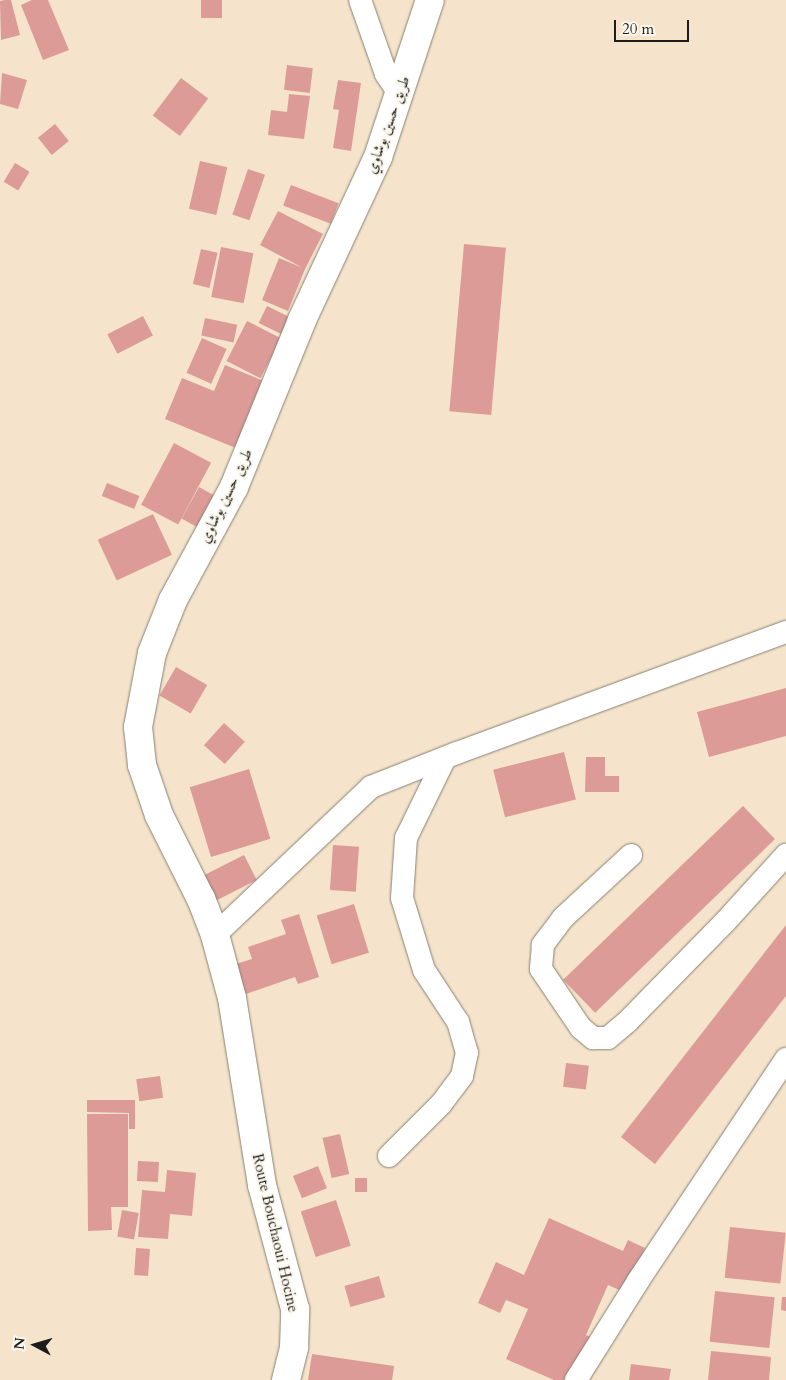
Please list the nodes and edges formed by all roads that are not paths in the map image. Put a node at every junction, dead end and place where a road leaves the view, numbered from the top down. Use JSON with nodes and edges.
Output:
{"nodes":[{"id":1,"x":360,"y":0,"type":"edge"},
{"id":2,"x":430,"y":0,"type":"edge"},
{"id":3,"x":400,"y":95,"type":"junction"},
{"id":4,"x":786,"y":632,"type":"edge"},
{"id":5,"x":446,"y":758,"type":"junction"},
{"id":6,"x":631,"y":855,"type":"dead end"},
{"id":7,"x":786,"y":855,"type":"edge"},
{"id":8,"x":215,"y":935,"type":"junction"},
{"id":9,"x":232,"y":998,"type":"joint"},
{"id":10,"x":786,"y":1059,"type":"edge"},
{"id":11,"x":389,"y":1156,"type":"dead end"},
{"id":12,"x":286,"y":1380,"type":"edge"},
{"id":13,"x":576,"y":1380,"type":"edge"}],
"edges":[{"from":1,"to":3,"type":"street"},
{"from":2,"to":3,"type":"street","name":"طريق حسين بوشاوي"},
{"from":3,"to":8,"type":"street","name":"طريق حسين بوشاوي"},
{"from":4,"to":5,"type":"street"},
{"from":5,"to":8,"type":"street"},
{"from":5,"to":11,"type":"street"},
{"from":6,"to":7,"type":"street"},
{"from":8,"to":9,"type":"street","name":"طريق حسين بوشاوي"},
{"from":9,"to":12,"type":"street","name":"Route Bouchaoui Hocine"},
{"from":10,"to":13,"type":"street"}]}
